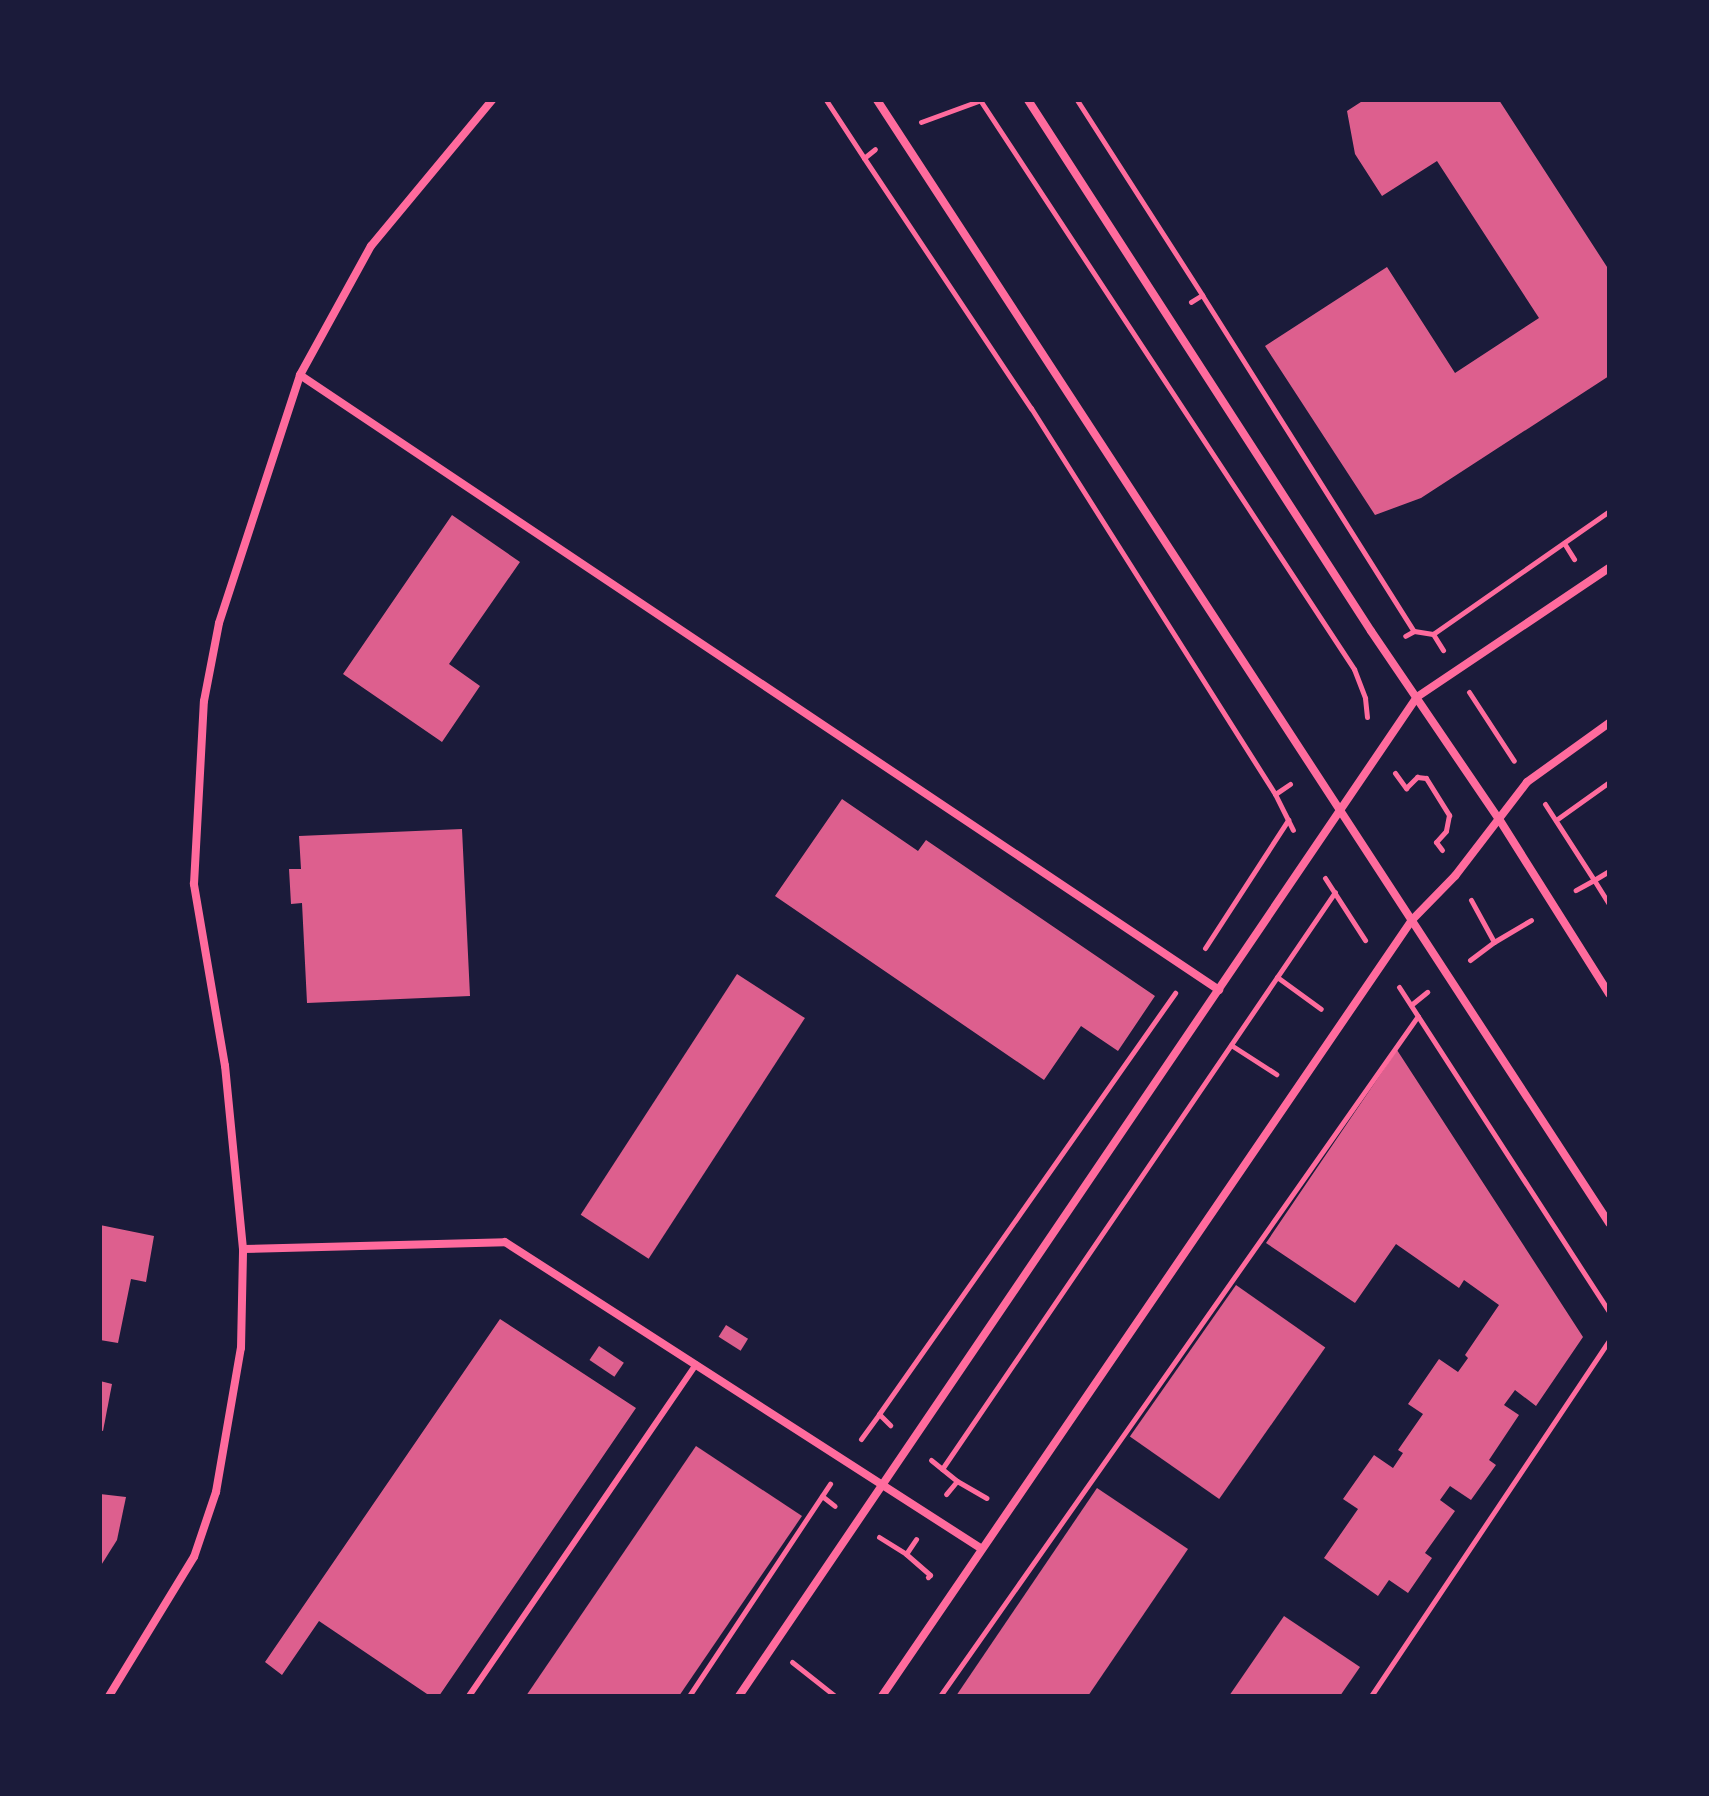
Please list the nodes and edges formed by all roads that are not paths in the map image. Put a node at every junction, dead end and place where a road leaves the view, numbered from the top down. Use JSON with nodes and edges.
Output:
{"nodes":[{"id":1,"x":492,"y":100,"type":"edge"},
{"id":2,"x":877,"y":100,"type":"edge"},
{"id":3,"x":1028,"y":100,"type":"edge"},
{"id":4,"x":300,"y":375,"type":"junction"},
{"id":5,"x":1609,"y":568,"type":"edge"},
{"id":6,"x":1417,"y":697,"type":"junction"},
{"id":7,"x":1609,"y":723,"type":"edge"},
{"id":8,"x":1340,"y":811,"type":"junction"},
{"id":9,"x":1499,"y":819,"type":"junction"},
{"id":10,"x":1412,"y":920,"type":"junction"},
{"id":11,"x":1219,"y":990,"type":"junction"},
{"id":12,"x":1609,"y":994,"type":"edge"},
{"id":13,"x":1609,"y":1223,"type":"edge"},
{"id":14,"x":243,"y":1249,"type":"junction"},
{"id":15,"x":696,"y":1364,"type":"junction"},
{"id":16,"x":883,"y":1485,"type":"junction"},
{"id":17,"x":982,"y":1549,"type":"junction"},
{"id":18,"x":109,"y":1696,"type":"edge"},
{"id":19,"x":469,"y":1696,"type":"edge"},
{"id":20,"x":739,"y":1696,"type":"edge"},
{"id":21,"x":882,"y":1696,"type":"edge"}],
"edges":[{"from":1,"to":4,"type":"street"},
{"from":2,"to":8,"type":"street"},
{"from":3,"to":6,"type":"street"},
{"from":4,"to":11,"type":"street"},
{"from":4,"to":14,"type":"street"},
{"from":5,"to":6,"type":"street"},
{"from":6,"to":8,"type":"street"},
{"from":6,"to":9,"type":"street"},
{"from":7,"to":9,"type":"street"},
{"from":8,"to":10,"type":"street"},
{"from":8,"to":11,"type":"street"},
{"from":9,"to":10,"type":"street"},
{"from":9,"to":12,"type":"street"},
{"from":10,"to":13,"type":"street"},
{"from":10,"to":17,"type":"street"},
{"from":11,"to":16,"type":"street"},
{"from":14,"to":15,"type":"street"},
{"from":14,"to":18,"type":"street"},
{"from":15,"to":16,"type":"street"},
{"from":15,"to":19,"type":"lane"},
{"from":16,"to":17,"type":"street"},
{"from":16,"to":20,"type":"street"},
{"from":17,"to":21,"type":"street"}]}
